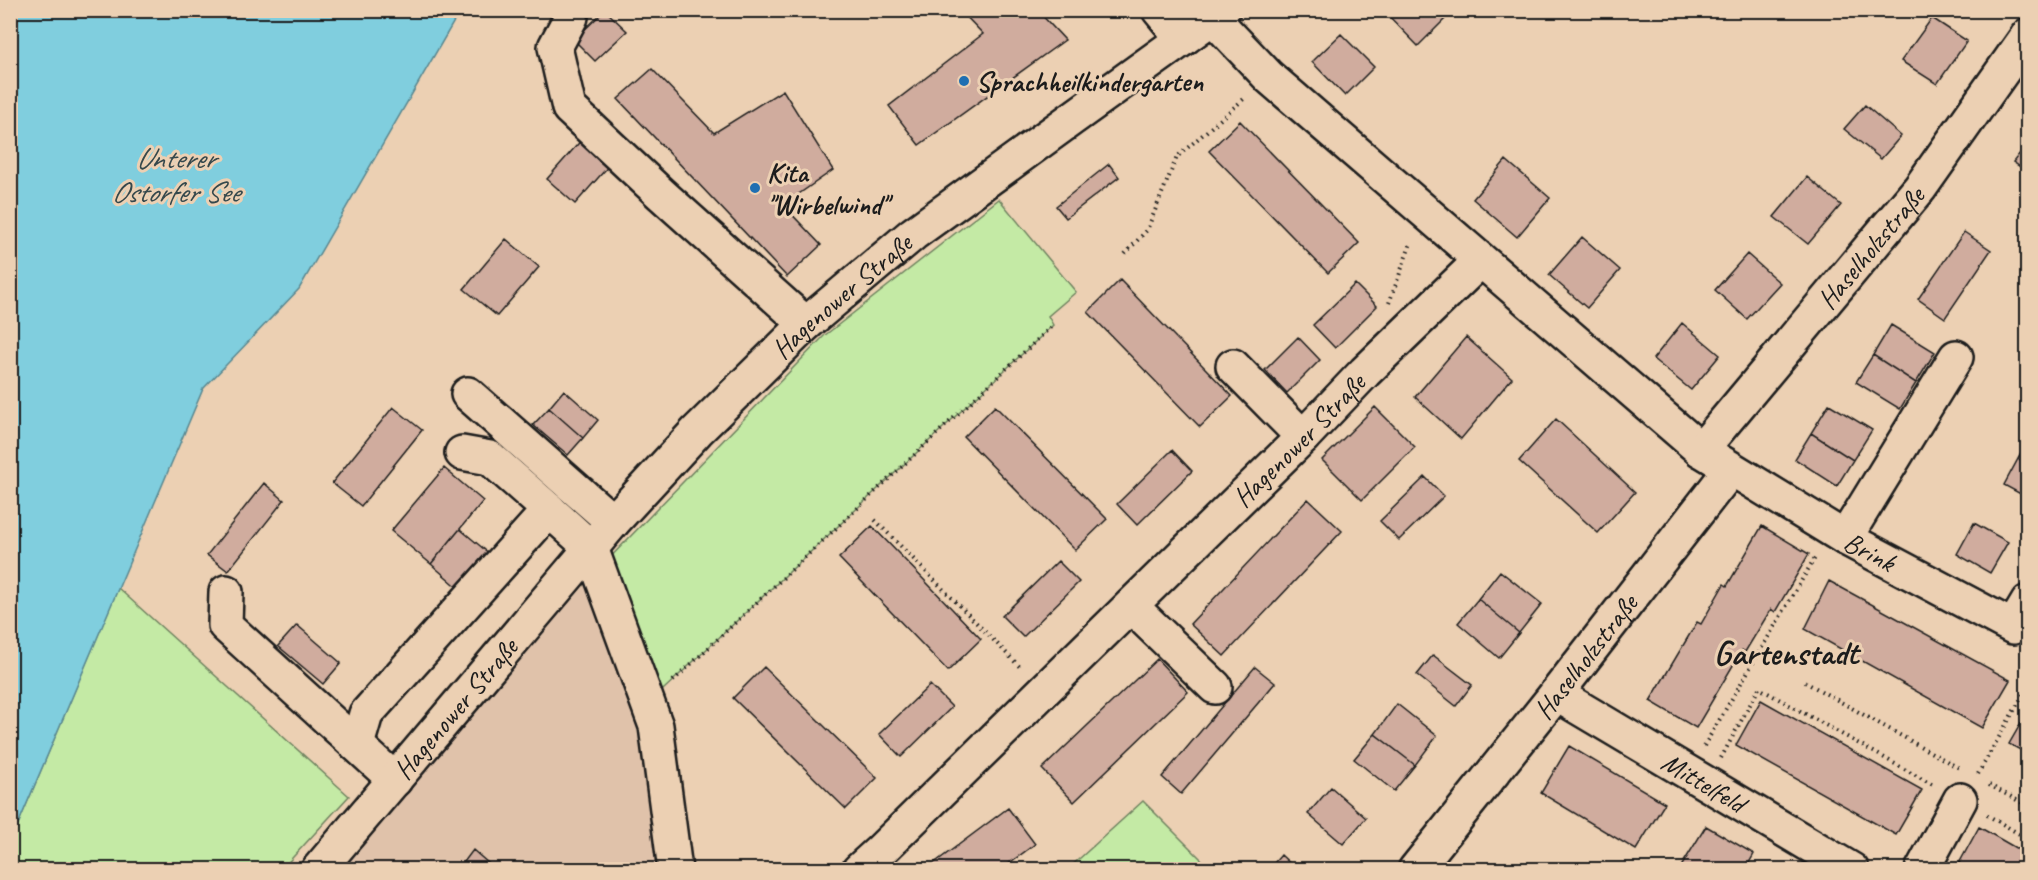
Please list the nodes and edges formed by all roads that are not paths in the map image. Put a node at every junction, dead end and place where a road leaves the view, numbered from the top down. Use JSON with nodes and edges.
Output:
{"nodes":[{"id":1,"x":1159,"y":10,"type":"edge"},
{"id":2,"x":1218,"y":14,"type":"edge"},
{"id":3,"x":571,"y":17,"type":"dead end"},
{"id":4,"x":2028,"y":35,"type":"edge"},
{"id":5,"x":1183,"y":39,"type":"junction"},
{"id":6,"x":1480,"y":261,"type":"junction"},
{"id":7,"x":806,"y":324,"type":"junction"},
{"id":8,"x":1956,"y":357,"type":"dead end"},
{"id":9,"x":1233,"y":366,"type":"dead end"},
{"id":10,"x":468,"y":394,"type":"dead end"},
{"id":11,"x":1304,"y":437,"type":"junction"},
{"id":12,"x":1701,"y":450,"type":"junction"},
{"id":13,"x":462,"y":453,"type":"dead end"},
{"id":14,"x":1731,"y":470,"type":"junction"},
{"id":15,"x":549,"y":510,"type":"junction"},
{"id":16,"x":613,"y":522,"type":"junction"},
{"id":17,"x":1839,"y":534,"type":"junction"},
{"id":18,"x":591,"y":548,"type":"junction"},
{"id":19,"x":226,"y":592,"type":"dead end"},
{"id":20,"x":1131,"y":606,"type":"junction"},
{"id":21,"x":2023,"y":621,"type":"edge"},
{"id":22,"x":1215,"y":687,"type":"dead end"},
{"id":23,"x":1556,"y":694,"type":"junction"},
{"id":24,"x":357,"y":745,"type":"junction"},
{"id":25,"x":394,"y":780,"type":"junction"},
{"id":26,"x":1973,"y":783,"type":"road end"},
{"id":27,"x":318,"y":870,"type":"edge"},
{"id":28,"x":675,"y":870,"type":"edge"},
{"id":29,"x":859,"y":870,"type":"edge"},
{"id":30,"x":1415,"y":870,"type":"edge"},
{"id":31,"x":1852,"y":870,"type":"edge"},
{"id":32,"x":1922,"y":870,"type":"edge"}],
"edges":[{"from":1,"to":5,"type":"street"},
{"from":2,"to":5,"type":"street","name":"Hagenower Straße"},
{"from":2,"to":6,"type":"street","name":"Hagenower Straße"},
{"from":3,"to":7,"type":"street"},
{"from":4,"to":12,"type":"street","name":"Haselholzstraße"},
{"from":5,"to":7,"type":"street","name":"Hagenower Straße"},
{"from":6,"to":11,"type":"street","name":"Hagenower Straße"},
{"from":6,"to":12,"type":"street"},
{"from":7,"to":16,"type":"street","name":"Hagenower Straße"},
{"from":8,"to":17,"type":"street"},
{"from":9,"to":11,"type":"street"},
{"from":10,"to":16,"type":"street"},
{"from":11,"to":20,"type":"street","name":"Hagenower Straße"},
{"from":12,"to":14,"type":"street"},
{"from":13,"to":15,"type":"street"},
{"from":14,"to":17,"type":"street","name":"Brink"},
{"from":14,"to":23,"type":"street","name":"Haselholzstraße"},
{"from":15,"to":18,"type":"street"},
{"from":15,"to":24,"type":"street"},
{"from":16,"to":18,"type":"street","name":"Hagenower Straße"},
{"from":17,"to":21,"type":"street","name":"Brink"},
{"from":18,"to":25,"type":"street","name":"Hagenower Straße"},
{"from":18,"to":28,"type":"street"},
{"from":19,"to":24,"type":"street"},
{"from":20,"to":22,"type":"street"},
{"from":20,"to":29,"type":"street","name":"Hagenower Straße"},
{"from":23,"to":30,"type":"street","name":"Haselholzstraße"},
{"from":23,"to":31,"type":"street","name":"Mittelfeld"},
{"from":24,"to":25,"type":"street"},
{"from":25,"to":27,"type":"street","name":"Hagenower Straße"},
{"from":26,"to":32,"type":"street"}]}
